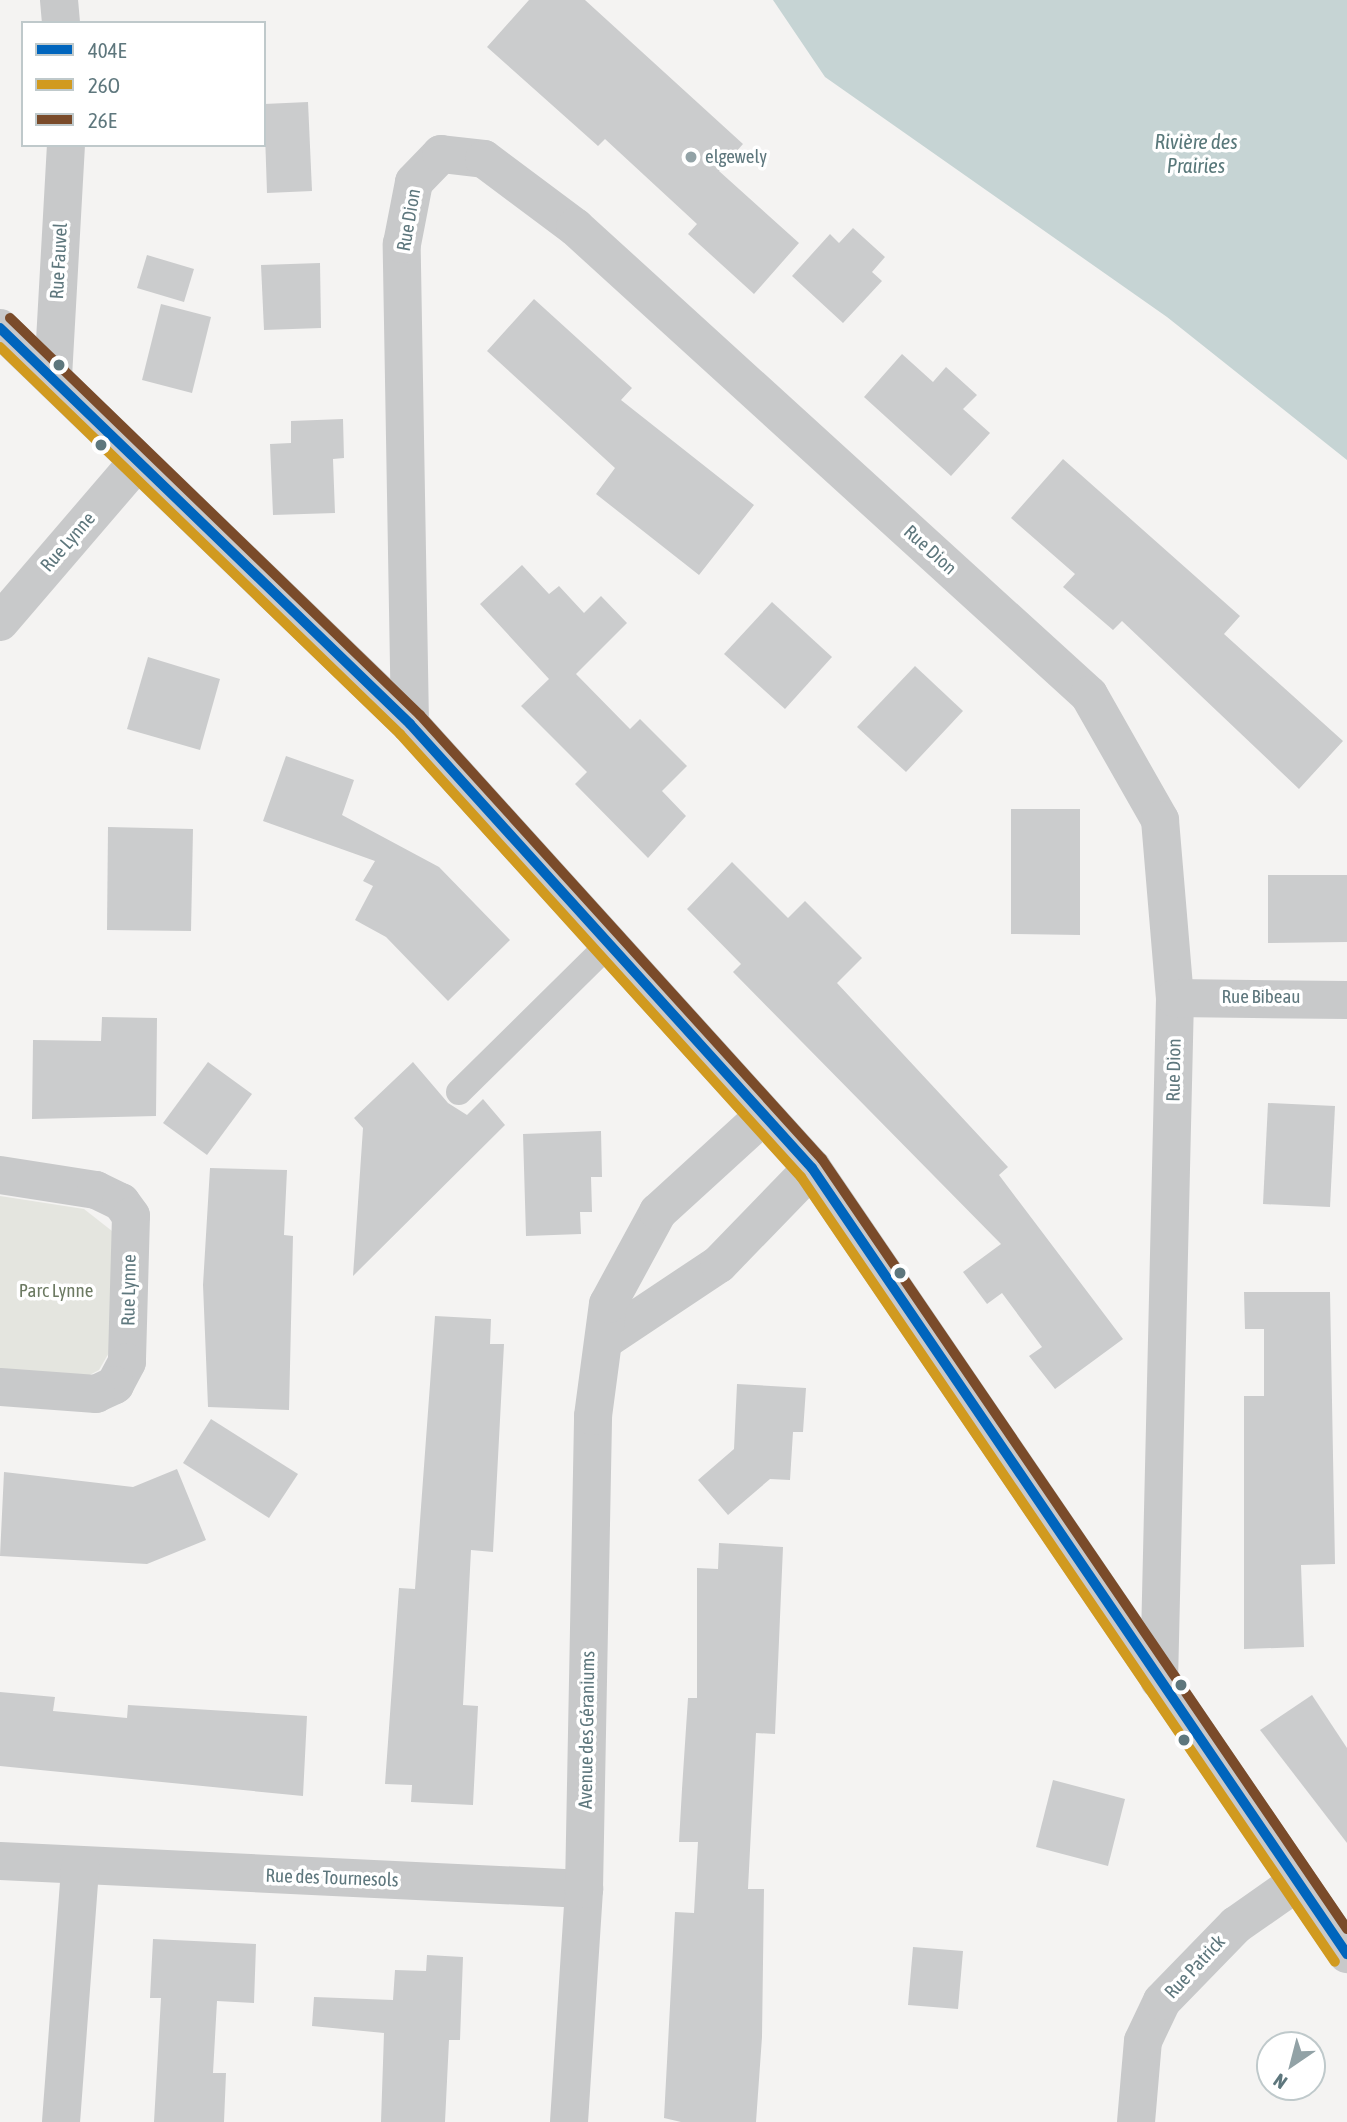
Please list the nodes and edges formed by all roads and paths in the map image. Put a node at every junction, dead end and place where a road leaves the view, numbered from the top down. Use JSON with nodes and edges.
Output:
{"nodes":[{"id":1,"x":59,"y":0,"type":"edge"},
{"id":2,"x":61,"y":21,"type":"edge"},
{"id":3,"x":66,"y":147,"type":"edge"},
{"id":4,"x":0,"y":328,"type":"edge"},
{"id":5,"x":53,"y":377,"type":"junction"},
{"id":6,"x":137,"y":461,"type":"junction"},
{"id":7,"x":0,"y":622,"type":"edge"},
{"id":8,"x":410,"y":724,"type":"junction"},
{"id":9,"x":609,"y":944,"type":"junction"},
{"id":10,"x":1175,"y":998,"type":"junction"},
{"id":11,"x":1347,"y":1000,"type":"edge"},
{"id":12,"x":459,"y":1092,"type":"dead end"},
{"id":13,"x":763,"y":1116,"type":"junction"},
{"id":14,"x":812,"y":1168,"type":"junction"},
{"id":15,"x":0,"y":1175,"type":"edge"},
{"id":16,"x":608,"y":1338,"type":"junction"},
{"id":17,"x":0,"y":1387,"type":"edge"},
{"id":18,"x":1159,"y":1680,"type":"junction"},
{"id":19,"x":0,"y":1861,"type":"edge"},
{"id":20,"x":80,"y":1867,"type":"junction"},
{"id":21,"x":1296,"y":1883,"type":"junction"},
{"id":22,"x":584,"y":1889,"type":"junction"},
{"id":23,"x":1347,"y":1954,"type":"edge"},
{"id":24,"x":61,"y":2122,"type":"edge"},
{"id":25,"x":569,"y":2122,"type":"edge"},
{"id":26,"x":1136,"y":2122,"type":"edge"}],
"edges":[{"from":1,"to":2,"type":"street"},
{"from":3,"to":5,"type":"street","name":"Rue Fauvel"},
{"from":4,"to":5,"type":"street"},
{"from":5,"to":6,"type":"street"},
{"from":6,"to":7,"type":"street","name":"Rue Lynne"},
{"from":6,"to":8,"type":"street"},
{"from":8,"to":9,"type":"street"},
{"from":8,"to":10,"type":"street","name":"Rue Dion"},
{"from":9,"to":12,"type":"lane"},
{"from":9,"to":13,"type":"street"},
{"from":10,"to":11,"type":"street","name":"Rue Bibeau"},
{"from":10,"to":18,"type":"street","name":"Rue Dion"},
{"from":13,"to":14,"type":"street"},
{"from":13,"to":16,"type":"street","name":"Avenue des Géraniums"},
{"from":14,"to":16,"type":"street"},
{"from":14,"to":18,"type":"street"},
{"from":15,"to":17,"type":"street","name":"Rue Lynne"},
{"from":16,"to":22,"type":"street","name":"Avenue des Géraniums"},
{"from":18,"to":21,"type":"street"},
{"from":19,"to":20,"type":"street","name":"Rue des Tournesols"},
{"from":20,"to":22,"type":"street","name":"Rue des Tournesols"},
{"from":20,"to":24,"type":"street"},
{"from":21,"to":23,"type":"street"},
{"from":21,"to":26,"type":"street","name":"Rue Patrick"},
{"from":22,"to":25,"type":"street","name":"Avenue des Géraniums"}]}
